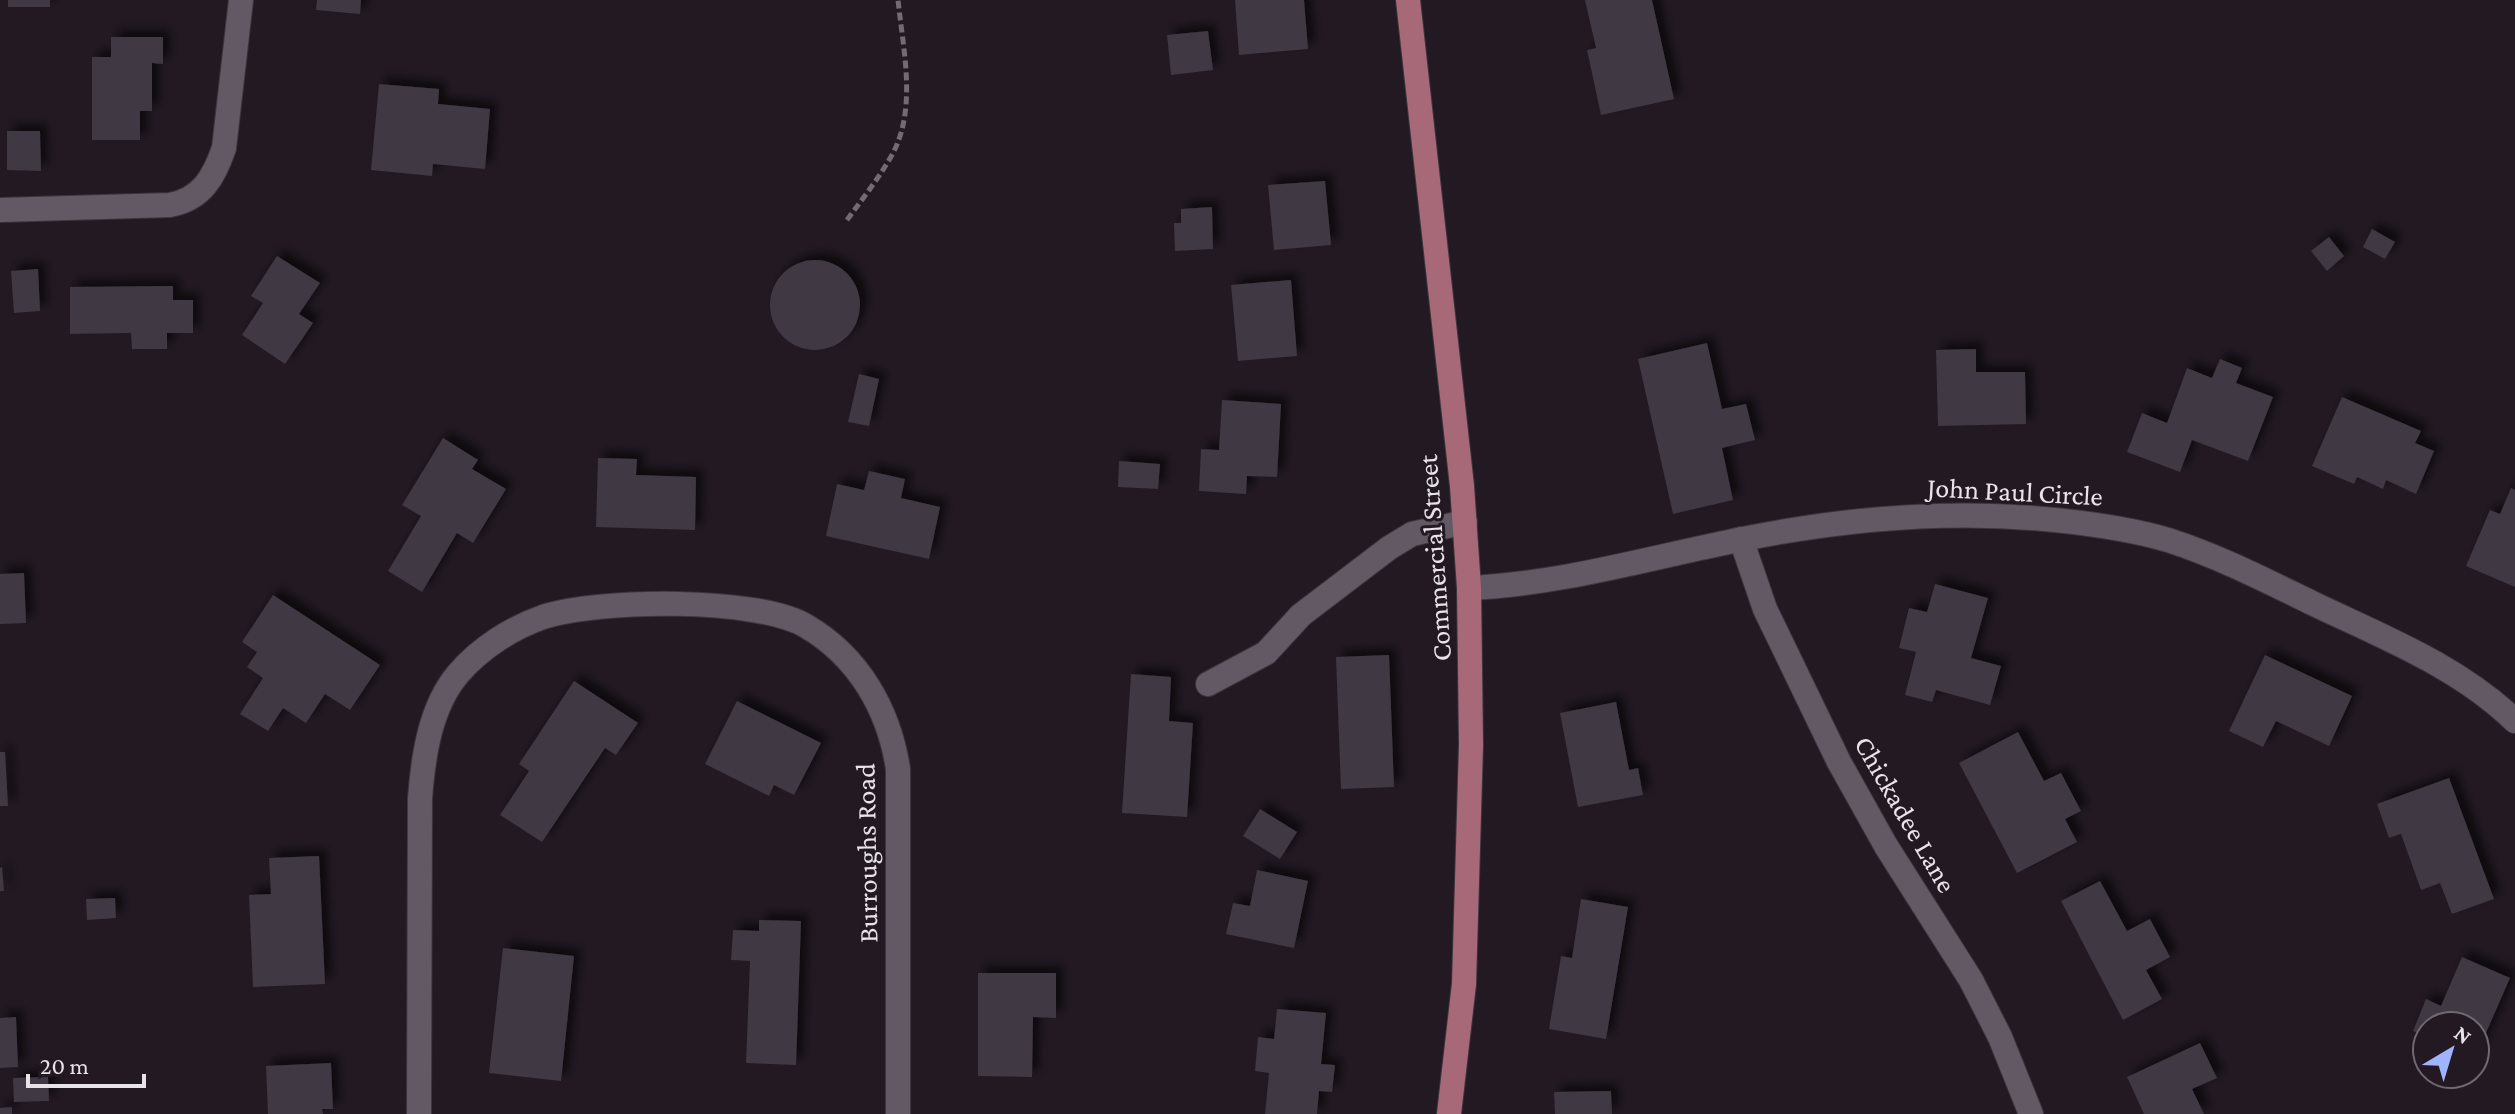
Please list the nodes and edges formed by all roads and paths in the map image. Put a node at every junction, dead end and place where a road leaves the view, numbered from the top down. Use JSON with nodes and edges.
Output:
{"nodes":[{"id":1,"x":241,"y":0,"type":"edge"},
{"id":2,"x":898,"y":0,"type":"edge"},
{"id":3,"x":1408,"y":0,"type":"edge"},
{"id":4,"x":0,"y":210,"type":"edge"},
{"id":5,"x":847,"y":220,"type":"dead end"},
{"id":6,"x":1465,"y":522,"type":"junction"},
{"id":7,"x":1741,"y":539,"type":"junction"},
{"id":8,"x":1469,"y":588,"type":"junction"},
{"id":9,"x":1208,"y":684,"type":"dead end"},
{"id":10,"x":2515,"y":721,"type":"edge"},
{"id":11,"x":419,"y":1114,"type":"edge"},
{"id":12,"x":898,"y":1114,"type":"edge"},
{"id":13,"x":1449,"y":1114,"type":"edge"},
{"id":14,"x":2031,"y":1114,"type":"edge"}],
"edges":[{"from":1,"to":4,"type":"street"},
{"from":2,"to":5,"type":"path"},
{"from":3,"to":6,"type":"main road","name":"Commercial Street"},
{"from":6,"to":8,"type":"main road","name":"Commercial Street"},
{"from":6,"to":9,"type":"street"},
{"from":7,"to":8,"type":"street","name":"John Paul Circle"},
{"from":7,"to":10,"type":"street","name":"John Paul Circle"},
{"from":7,"to":14,"type":"street","name":"Chickadee Lane"},
{"from":8,"to":13,"type":"main road","name":"Commercial Street"},
{"from":11,"to":12,"type":"street","name":"Burroughs Road"}]}
